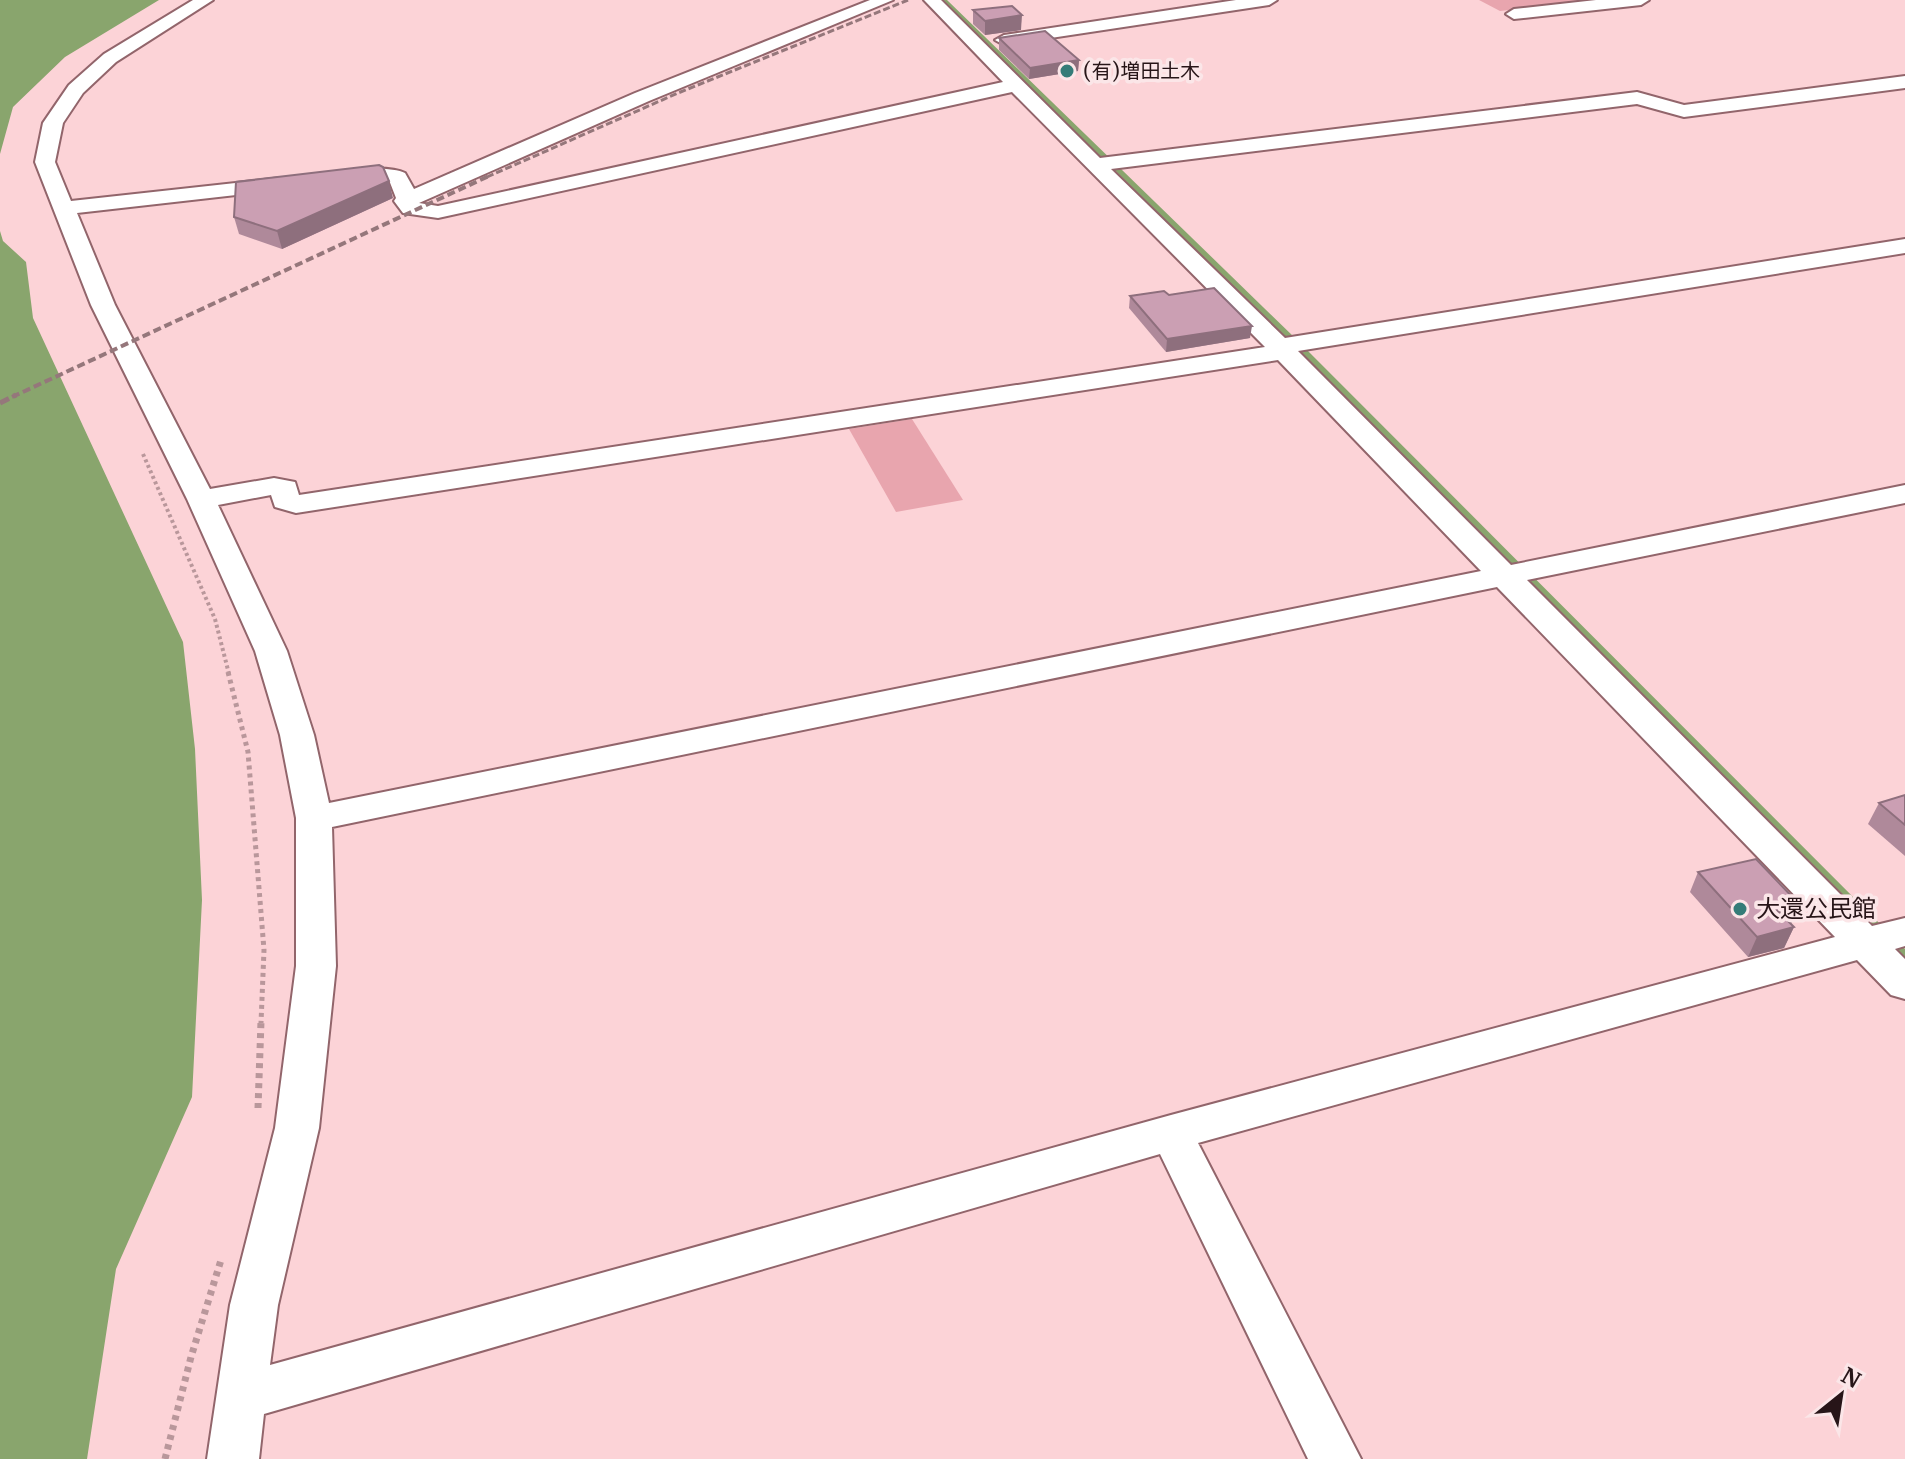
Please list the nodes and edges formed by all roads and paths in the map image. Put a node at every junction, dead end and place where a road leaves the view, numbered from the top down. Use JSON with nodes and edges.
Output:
{"nodes":[{"id":1,"x":205,"y":0,"type":"edge"},
{"id":2,"x":885,"y":0,"type":"edge"},
{"id":3,"x":932,"y":0,"type":"edge"},
{"id":4,"x":1269,"y":0,"type":"edge"},
{"id":5,"x":1641,"y":0,"type":"edge"},
{"id":6,"x":1514,"y":14,"type":"dead end"},
{"id":7,"x":983,"y":44,"type":"junction"},
{"id":8,"x":1905,"y":82,"type":"edge"},
{"id":9,"x":1017,"y":85,"type":"junction"},
{"id":10,"x":1105,"y":164,"type":"junction"},
{"id":11,"x":405,"y":201,"type":"junction"},
{"id":12,"x":65,"y":208,"type":"junction"},
{"id":13,"x":1905,"y":246,"type":"edge"},
{"id":14,"x":1287,"y":347,"type":"junction"},
{"id":15,"x":137,"y":440,"type":"dead end"},
{"id":16,"x":1905,"y":494,"type":"edge"},
{"id":17,"x":201,"y":499,"type":"junction"},
{"id":18,"x":1514,"y":572,"type":"junction"},
{"id":19,"x":314,"y":818,"type":"junction"},
{"id":20,"x":1885,"y":937,"type":"edge"},
{"id":21,"x":1905,"y":984,"type":"edge"},
{"id":22,"x":258,"y":1117,"type":"dead end"},
{"id":23,"x":1171,"y":1133,"type":"junction"},
{"id":24,"x":224,"y":1252,"type":"dead end"},
{"id":25,"x":241,"y":1397,"type":"junction"},
{"id":26,"x":165,"y":1459,"type":"edge"},
{"id":27,"x":233,"y":1459,"type":"edge"},
{"id":28,"x":1335,"y":1459,"type":"edge"}],
"edges":[{"from":1,"to":12,"type":"street"},
{"from":2,"to":11,"type":"street"},
{"from":3,"to":7,"type":"street"},
{"from":4,"to":7,"type":"street"},
{"from":5,"to":6,"type":"street"},
{"from":7,"to":9,"type":"street"},
{"from":8,"to":10,"type":"street"},
{"from":9,"to":10,"type":"street"},
{"from":9,"to":11,"type":"street"},
{"from":10,"to":14,"type":"street"},
{"from":11,"to":12,"type":"street"},
{"from":12,"to":17,"type":"street"},
{"from":13,"to":14,"type":"street"},
{"from":14,"to":17,"type":"street"},
{"from":14,"to":18,"type":"street"},
{"from":15,"to":22,"type":"path"},
{"from":16,"to":18,"type":"street"},
{"from":17,"to":19,"type":"street"},
{"from":18,"to":19,"type":"street"},
{"from":18,"to":20,"type":"street"},
{"from":19,"to":25,"type":"street"},
{"from":20,"to":21,"type":"street"},
{"from":20,"to":23,"type":"street"},
{"from":23,"to":25,"type":"street"},
{"from":23,"to":28,"type":"street"},
{"from":24,"to":26,"type":"path"},
{"from":25,"to":27,"type":"street"}]}
